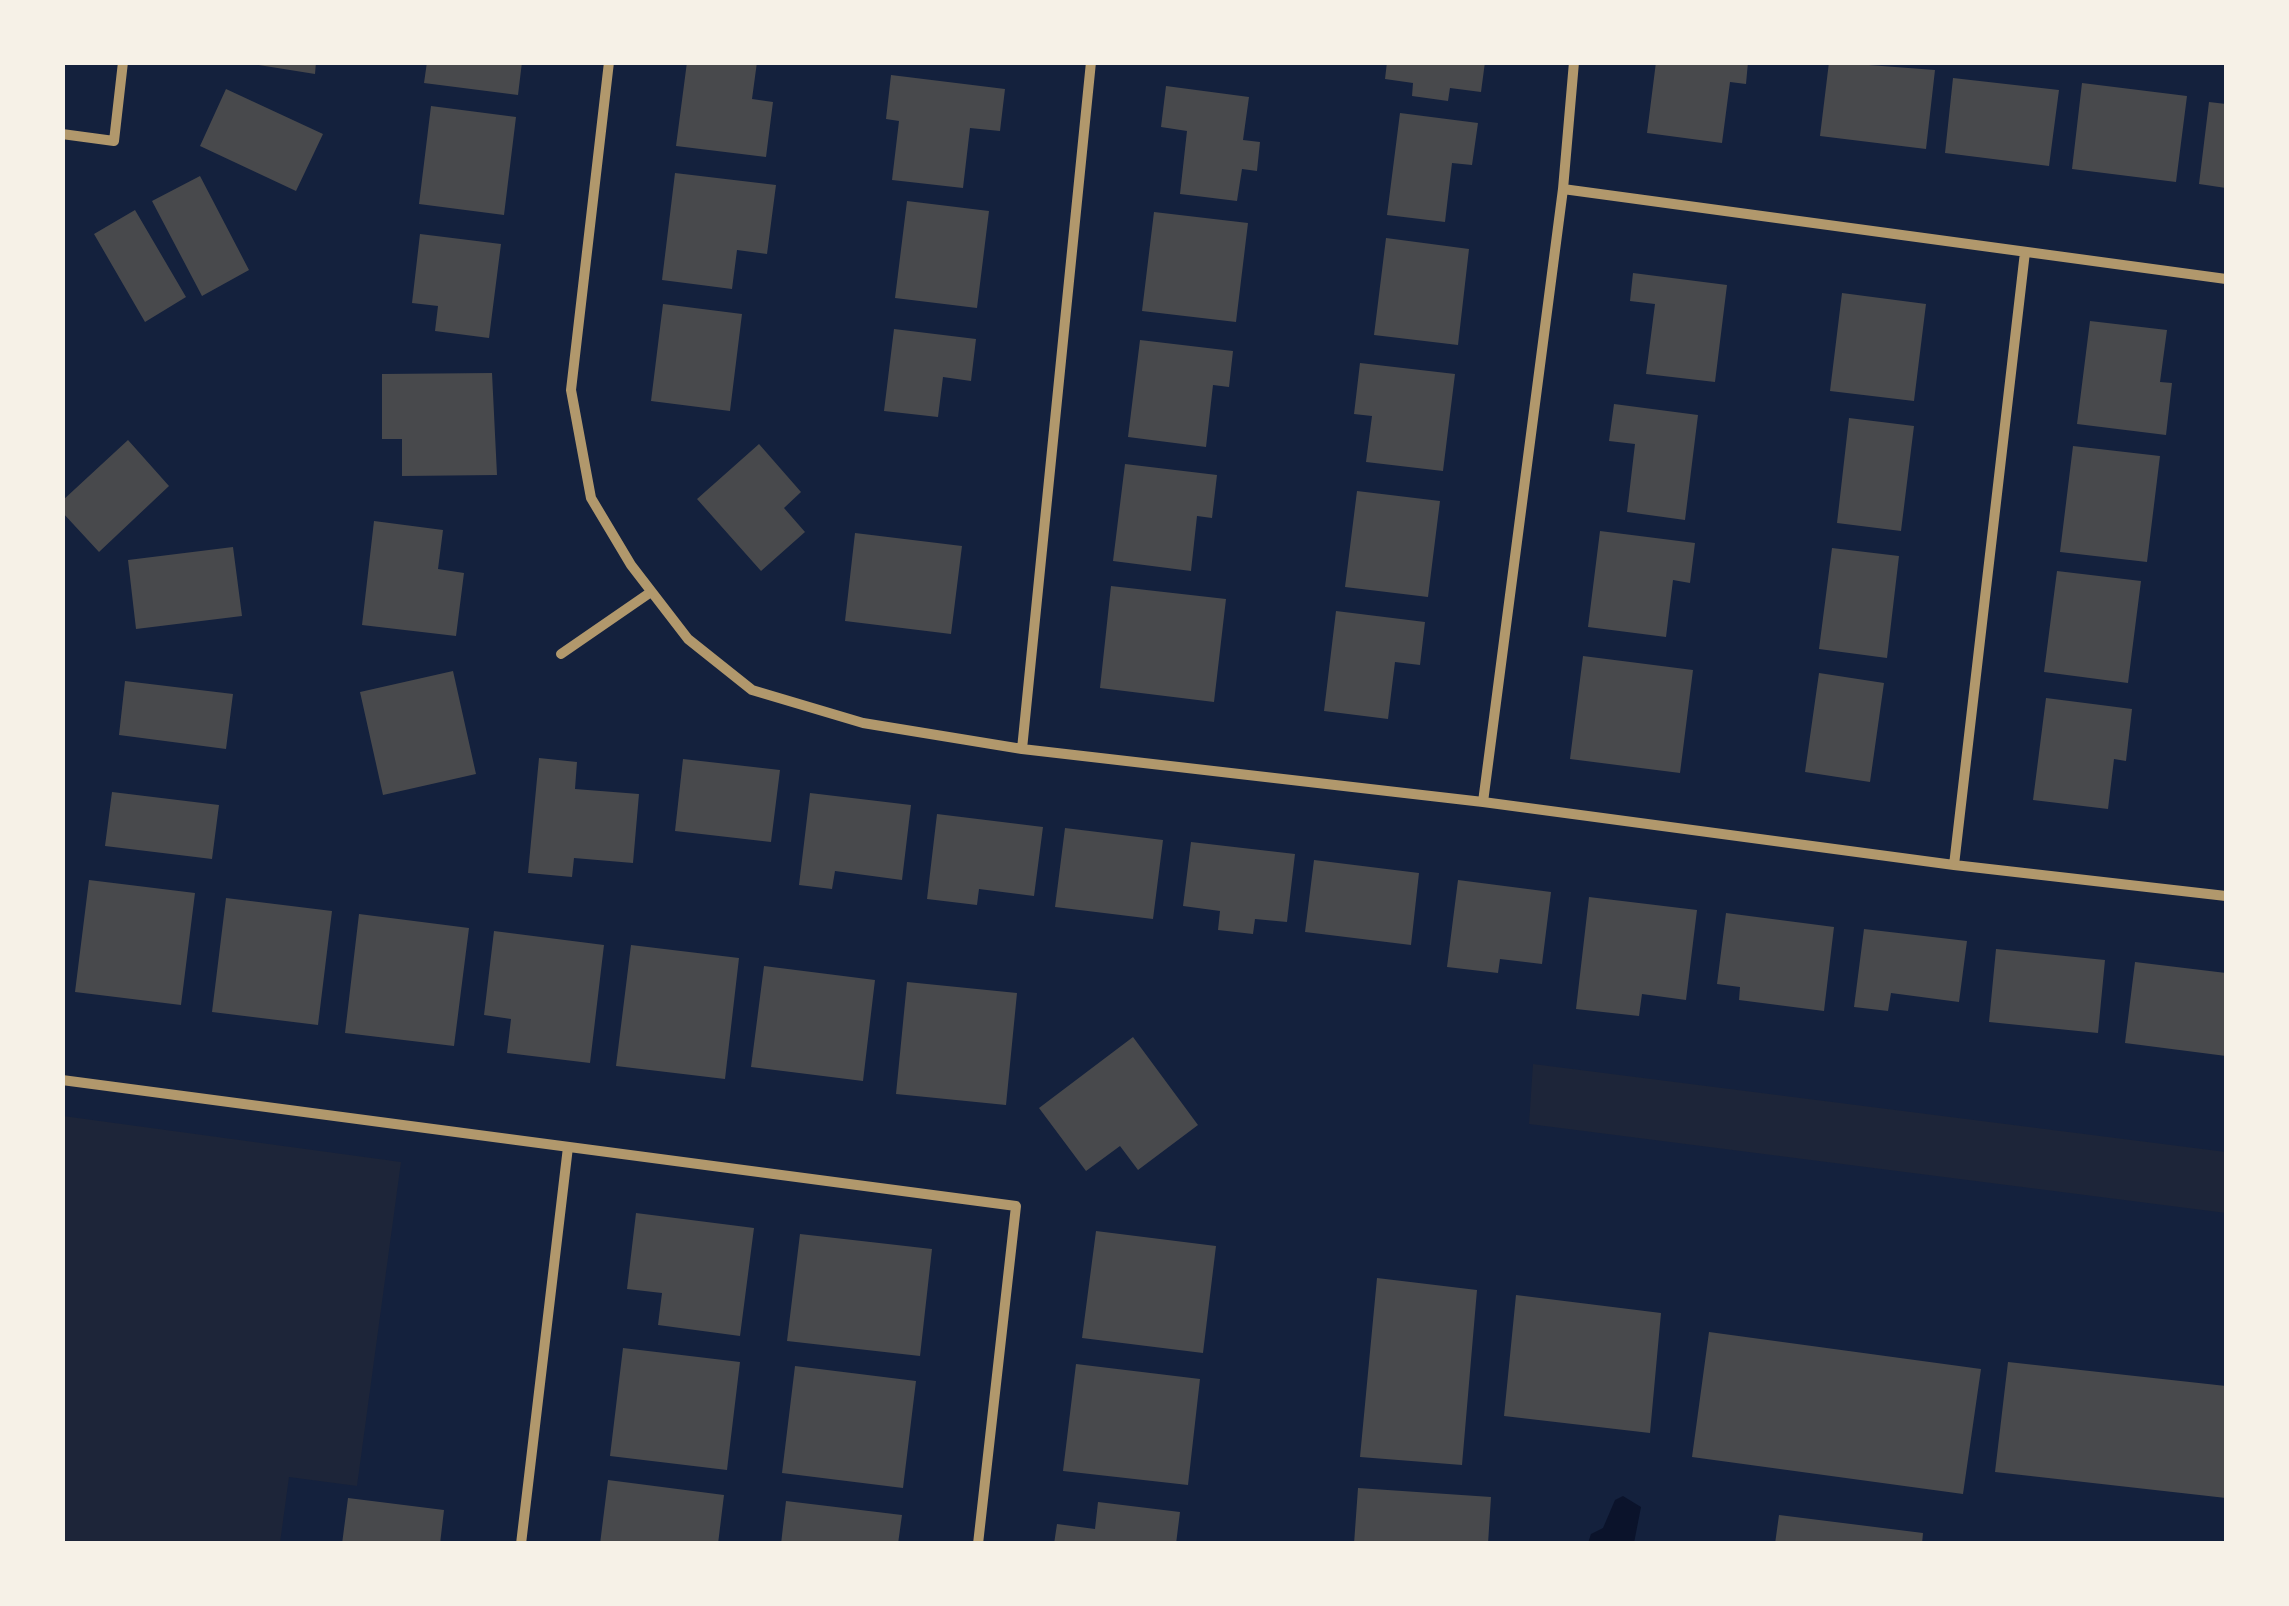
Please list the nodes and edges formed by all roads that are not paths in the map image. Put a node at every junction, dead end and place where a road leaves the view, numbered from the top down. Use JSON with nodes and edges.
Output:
{"nodes":[{"id":1,"x":123,"y":62,"type":"edge"},
{"id":2,"x":609,"y":62,"type":"edge"},
{"id":3,"x":1091,"y":62,"type":"edge"},
{"id":4,"x":1574,"y":62,"type":"edge"},
{"id":5,"x":62,"y":134,"type":"edge"},
{"id":6,"x":1563,"y":190,"type":"junction"},
{"id":7,"x":2025,"y":252,"type":"junction"},
{"id":8,"x":2226,"y":280,"type":"edge"},
{"id":9,"x":652,"y":592,"type":"junction"},
{"id":10,"x":562,"y":654,"type":"dead end"},
{"id":11,"x":1022,"y":749,"type":"junction"},
{"id":12,"x":1483,"y":802,"type":"junction"},
{"id":13,"x":1954,"y":866,"type":"junction"},
{"id":14,"x":2226,"y":896,"type":"edge"},
{"id":15,"x":62,"y":1080,"type":"edge"},
{"id":16,"x":568,"y":1146,"type":"junction"},
{"id":17,"x":522,"y":1544,"type":"edge"},
{"id":18,"x":978,"y":1544,"type":"edge"}],
"edges":[{"from":1,"to":5,"type":"street"},
{"from":2,"to":9,"type":"street"},
{"from":3,"to":11,"type":"street"},
{"from":4,"to":6,"type":"street"},
{"from":6,"to":7,"type":"street"},
{"from":6,"to":12,"type":"street"},
{"from":7,"to":8,"type":"street"},
{"from":7,"to":13,"type":"street"},
{"from":9,"to":10,"type":"street"},
{"from":9,"to":11,"type":"street"},
{"from":11,"to":12,"type":"street"},
{"from":12,"to":13,"type":"street"},
{"from":13,"to":14,"type":"street"},
{"from":15,"to":16,"type":"street"},
{"from":16,"to":17,"type":"street"},
{"from":16,"to":18,"type":"street"}]}
